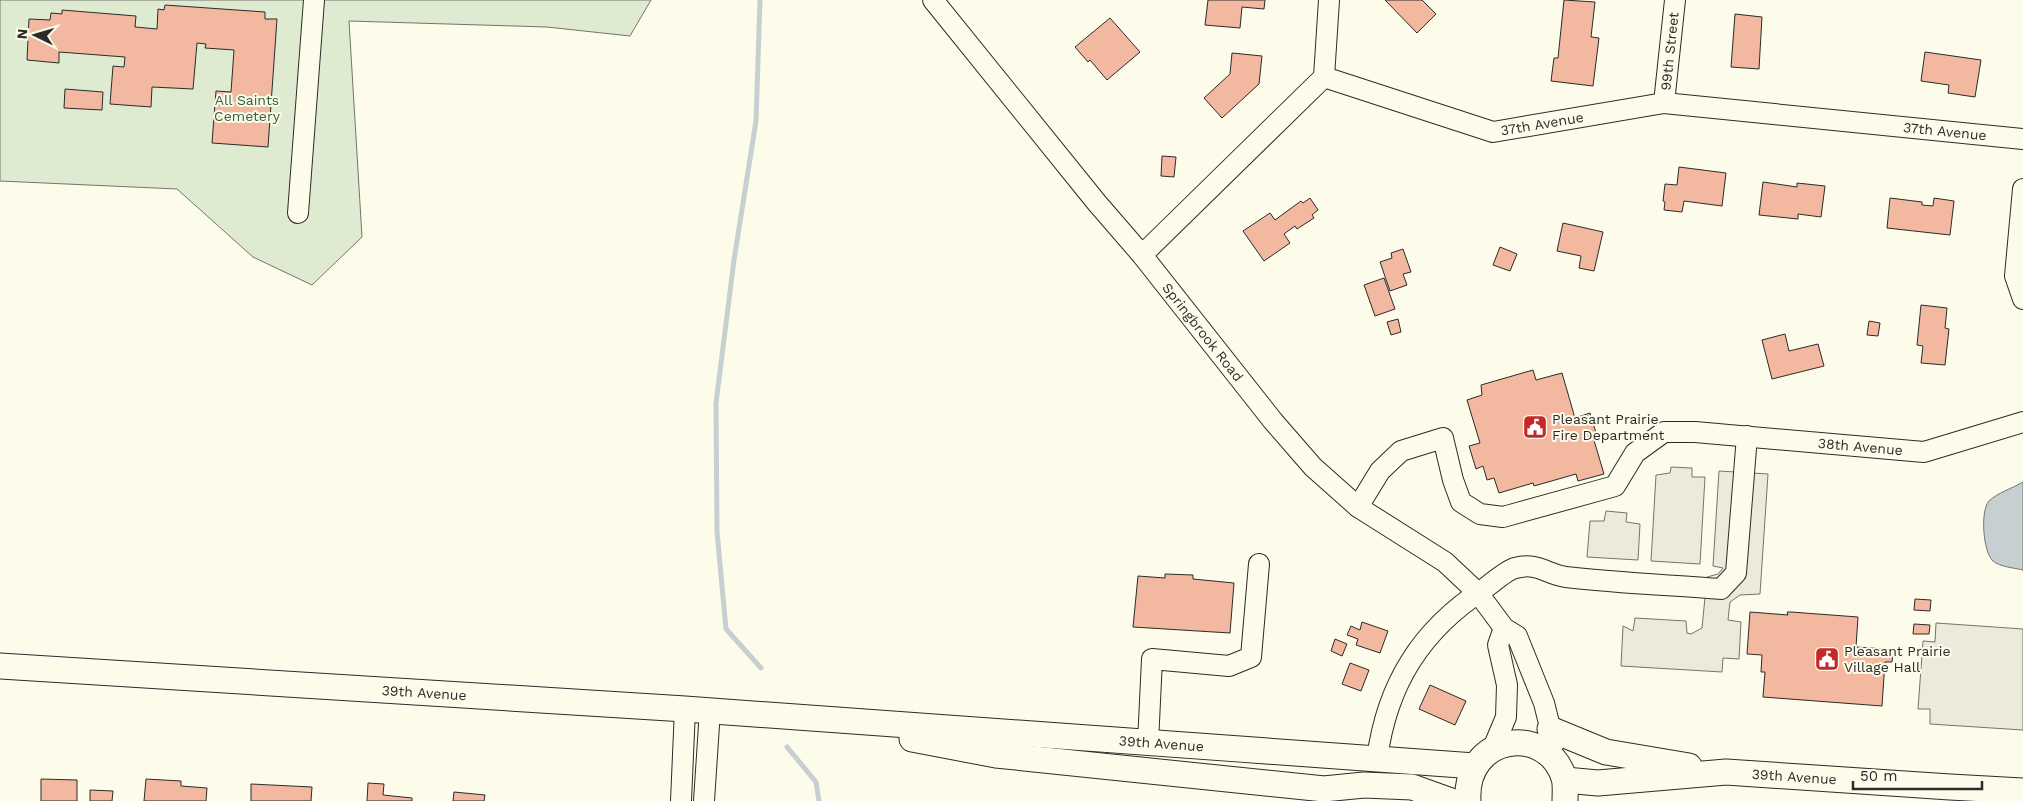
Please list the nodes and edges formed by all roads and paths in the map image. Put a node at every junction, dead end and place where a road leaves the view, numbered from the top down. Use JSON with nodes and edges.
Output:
{"nodes":[{"id":1,"x":314,"y":0,"type":"edge"},
{"id":2,"x":933,"y":0,"type":"edge"},
{"id":3,"x":1329,"y":0,"type":"edge"},
{"id":4,"x":1675,"y":0,"type":"edge"},
{"id":5,"x":1324,"y":76,"type":"junction"},
{"id":6,"x":1664,"y":103,"type":"junction"},
{"id":7,"x":2023,"y":139,"type":"edge"},
{"id":8,"x":2023,"y":189,"type":"edge"},
{"id":9,"x":298,"y":214,"type":"dead end"},
{"id":10,"x":1142,"y":255,"type":"junction"},
{"id":11,"x":2023,"y":299,"type":"edge"},
{"id":12,"x":2023,"y":422,"type":"edge"},
{"id":13,"x":1747,"y":436,"type":"junction"},
{"id":14,"x":1358,"y":507,"type":"junction"},
{"id":15,"x":1259,"y":564,"type":"dead end"},
{"id":16,"x":1478,"y":592,"type":"junction"},
{"id":17,"x":1504,"y":628,"type":"junction"},
{"id":18,"x":0,"y":666,"type":"edge"},
{"id":19,"x":685,"y":708,"type":"junction"},
{"id":20,"x":710,"y":710,"type":"junction"},
{"id":21,"x":848,"y":721,"type":"junction"},
{"id":22,"x":1550,"y":729,"type":"junction"},
{"id":23,"x":1148,"y":743,"type":"junction"},
{"id":24,"x":1493,"y":748,"type":"junction"},
{"id":25,"x":1377,"y":759,"type":"junction"},
{"id":26,"x":1475,"y":766,"type":"junction"},
{"id":27,"x":1726,"y":772,"type":"junction"},
{"id":28,"x":1564,"y":784,"type":"edge"},
{"id":29,"x":1324,"y":789,"type":"junction"},
{"id":30,"x":2023,"y":790,"type":"edge"},
{"id":31,"x":681,"y":801,"type":"edge"},
{"id":32,"x":704,"y":801,"type":"edge"},
{"id":33,"x":1359,"y":801,"type":"edge"},
{"id":34,"x":1451,"y":801,"type":"edge"},
{"id":35,"x":1468,"y":801,"type":"edge"}],
"edges":[{"from":1,"to":9,"type":"street"},
{"from":2,"to":10,"type":"street","name":"Springbrook Road"},
{"from":3,"to":5,"type":"street"},
{"from":4,"to":6,"type":"street","name":"99th Street"},
{"from":5,"to":6,"type":"street","name":"37th Avenue"},
{"from":5,"to":10,"type":"street"},
{"from":6,"to":7,"type":"street","name":"37th Avenue"},
{"from":8,"to":11,"type":"street"},
{"from":10,"to":14,"type":"street","name":"Springbrook Road"},
{"from":12,"to":13,"type":"street","name":"38th Avenue"},
{"from":13,"to":14,"type":"street","name":"38th Avenue"},
{"from":13,"to":16,"type":"street"},
{"from":14,"to":16,"type":"street","name":"Springbrook Road"},
{"from":15,"to":23,"type":"street"},
{"from":16,"to":17,"type":"street","name":"Springbrook Road"},
{"from":16,"to":25,"type":"street"},
{"from":17,"to":22,"type":"street","name":"Springbrook Road"},
{"from":17,"to":24,"type":"street"},
{"from":18,"to":19,"type":"main road","name":"39th Avenue"},
{"from":19,"to":20,"type":"main road","name":"39th Avenue"},
{"from":19,"to":31,"type":"street"},
{"from":20,"to":21,"type":"main road","name":"39th Avenue"},
{"from":20,"to":32,"type":"street"},
{"from":21,"to":23,"type":"main road","name":"39th Avenue"},
{"from":21,"to":29,"type":"main road","name":"39th Avenue"},
{"from":22,"to":27,"type":"main road"},
{"from":22,"to":28,"type":"street","name":"Springbrook Road"},
{"from":23,"to":25,"type":"main road","name":"39th Avenue"},
{"from":24,"to":26,"type":"main road"},
{"from":24,"to":28,"type":"main road"},
{"from":25,"to":26,"type":"main road","name":"39th Avenue"},
{"from":26,"to":35,"type":"main road"},
{"from":27,"to":28,"type":"main road","name":"39th Avenue"},
{"from":27,"to":30,"type":"main road","name":"39th Avenue"},
{"from":29,"to":33,"type":"main road"},
{"from":29,"to":34,"type":"main road","name":"39th Avenue"}]}
